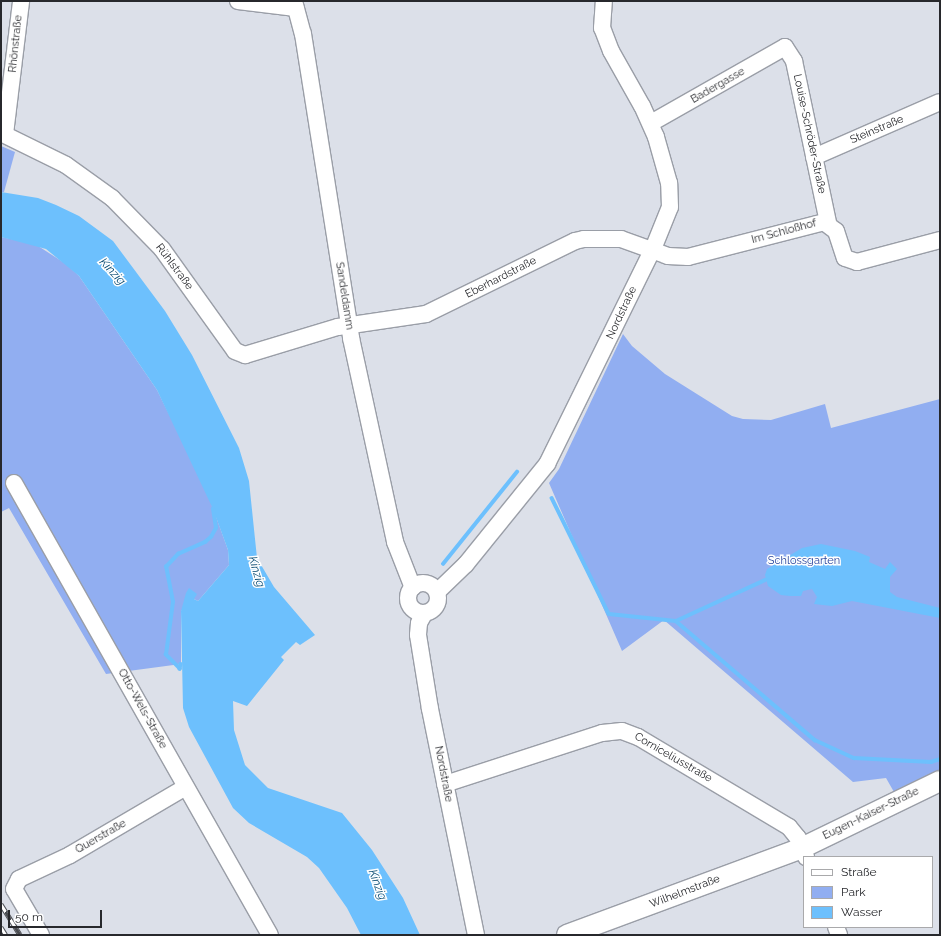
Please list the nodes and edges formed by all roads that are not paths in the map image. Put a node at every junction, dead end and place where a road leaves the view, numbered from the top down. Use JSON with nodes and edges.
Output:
{"nodes":[{"id":1,"x":21,"y":1,"type":"edge"},
{"id":2,"x":238,"y":1,"type":"edge"},
{"id":3,"x":604,"y":1,"type":"edge"},
{"id":4,"x":295,"y":4,"type":"edge"},
{"id":5,"x":785,"y":47,"type":"joint"},
{"id":6,"x":940,"y":102,"type":"edge"},
{"id":7,"x":650,"y":123,"type":"junction"},
{"id":8,"x":3,"y":133,"type":"edge"},
{"id":9,"x":814,"y":157,"type":"junction"},
{"id":10,"x":828,"y":223,"type":"junction"},
{"id":11,"x":940,"y":240,"type":"edge"},
{"id":12,"x":653,"y":249,"type":"junction"},
{"id":13,"x":348,"y":325,"type":"junction"},
{"id":14,"x":14,"y":483,"type":"dead end"},
{"id":15,"x":413,"y":588,"type":"junction"},
{"id":16,"x":437,"y":592,"type":"junction"},
{"id":17,"x":424,"y":614,"type":"junction"},
{"id":18,"x":940,"y":781,"type":"edge"},
{"id":19,"x":445,"y":784,"type":"junction"},
{"id":20,"x":186,"y":787,"type":"junction"},
{"id":21,"x":804,"y":852,"type":"edge"},
{"id":22,"x":41,"y":935,"type":"edge"},
{"id":23,"x":270,"y":935,"type":"edge"},
{"id":24,"x":476,"y":935,"type":"edge"},
{"id":25,"x":567,"y":935,"type":"edge"}],
"edges":[{"from":1,"to":8,"type":"street","name":"Rhönstraße"},
{"from":2,"to":4,"type":"street"},
{"from":3,"to":7,"type":"street","name":"Nordstraße"},
{"from":4,"to":13,"type":"street","name":"Sandeldamm"},
{"from":5,"to":7,"type":"street","name":"Badergasse"},
{"from":5,"to":9,"type":"street","name":"Louise-Schröder-Straße"},
{"from":6,"to":9,"type":"street","name":"Steinstraße"},
{"from":7,"to":12,"type":"street","name":"Nordstraße"},
{"from":8,"to":13,"type":"street","name":"Rühlstraße"},
{"from":9,"to":10,"type":"street","name":"Louise-Schröder-Straße"},
{"from":10,"to":11,"type":"street","name":"Im Schloßhof"},
{"from":10,"to":12,"type":"street","name":"Im Schloßhof"},
{"from":12,"to":13,"type":"street","name":"Eberhardstraße"},
{"from":12,"to":16,"type":"street","name":"Nordstraße"},
{"from":13,"to":15,"type":"street","name":"Sandeldamm"},
{"from":14,"to":20,"type":"street","name":"Otto-Wels-Straße"},
{"from":15,"to":16,"type":"street"},
{"from":15,"to":17,"type":"street"},
{"from":16,"to":17,"type":"street","name":"Nordstraße"},
{"from":17,"to":19,"type":"street","name":"Nordstraße"},
{"from":18,"to":21,"type":"main road","name":"Eugen-Kaiser-Straße"},
{"from":19,"to":21,"type":"street","name":"Corniceliusstraße"},
{"from":19,"to":24,"type":"street","name":"Nordstraße"},
{"from":20,"to":22,"type":"street","name":"Querstraße"},
{"from":20,"to":23,"type":"street","name":"Otto-Wels-Straße"},
{"from":21,"to":25,"type":"main road","name":"Wilhelmstraße"}]}
